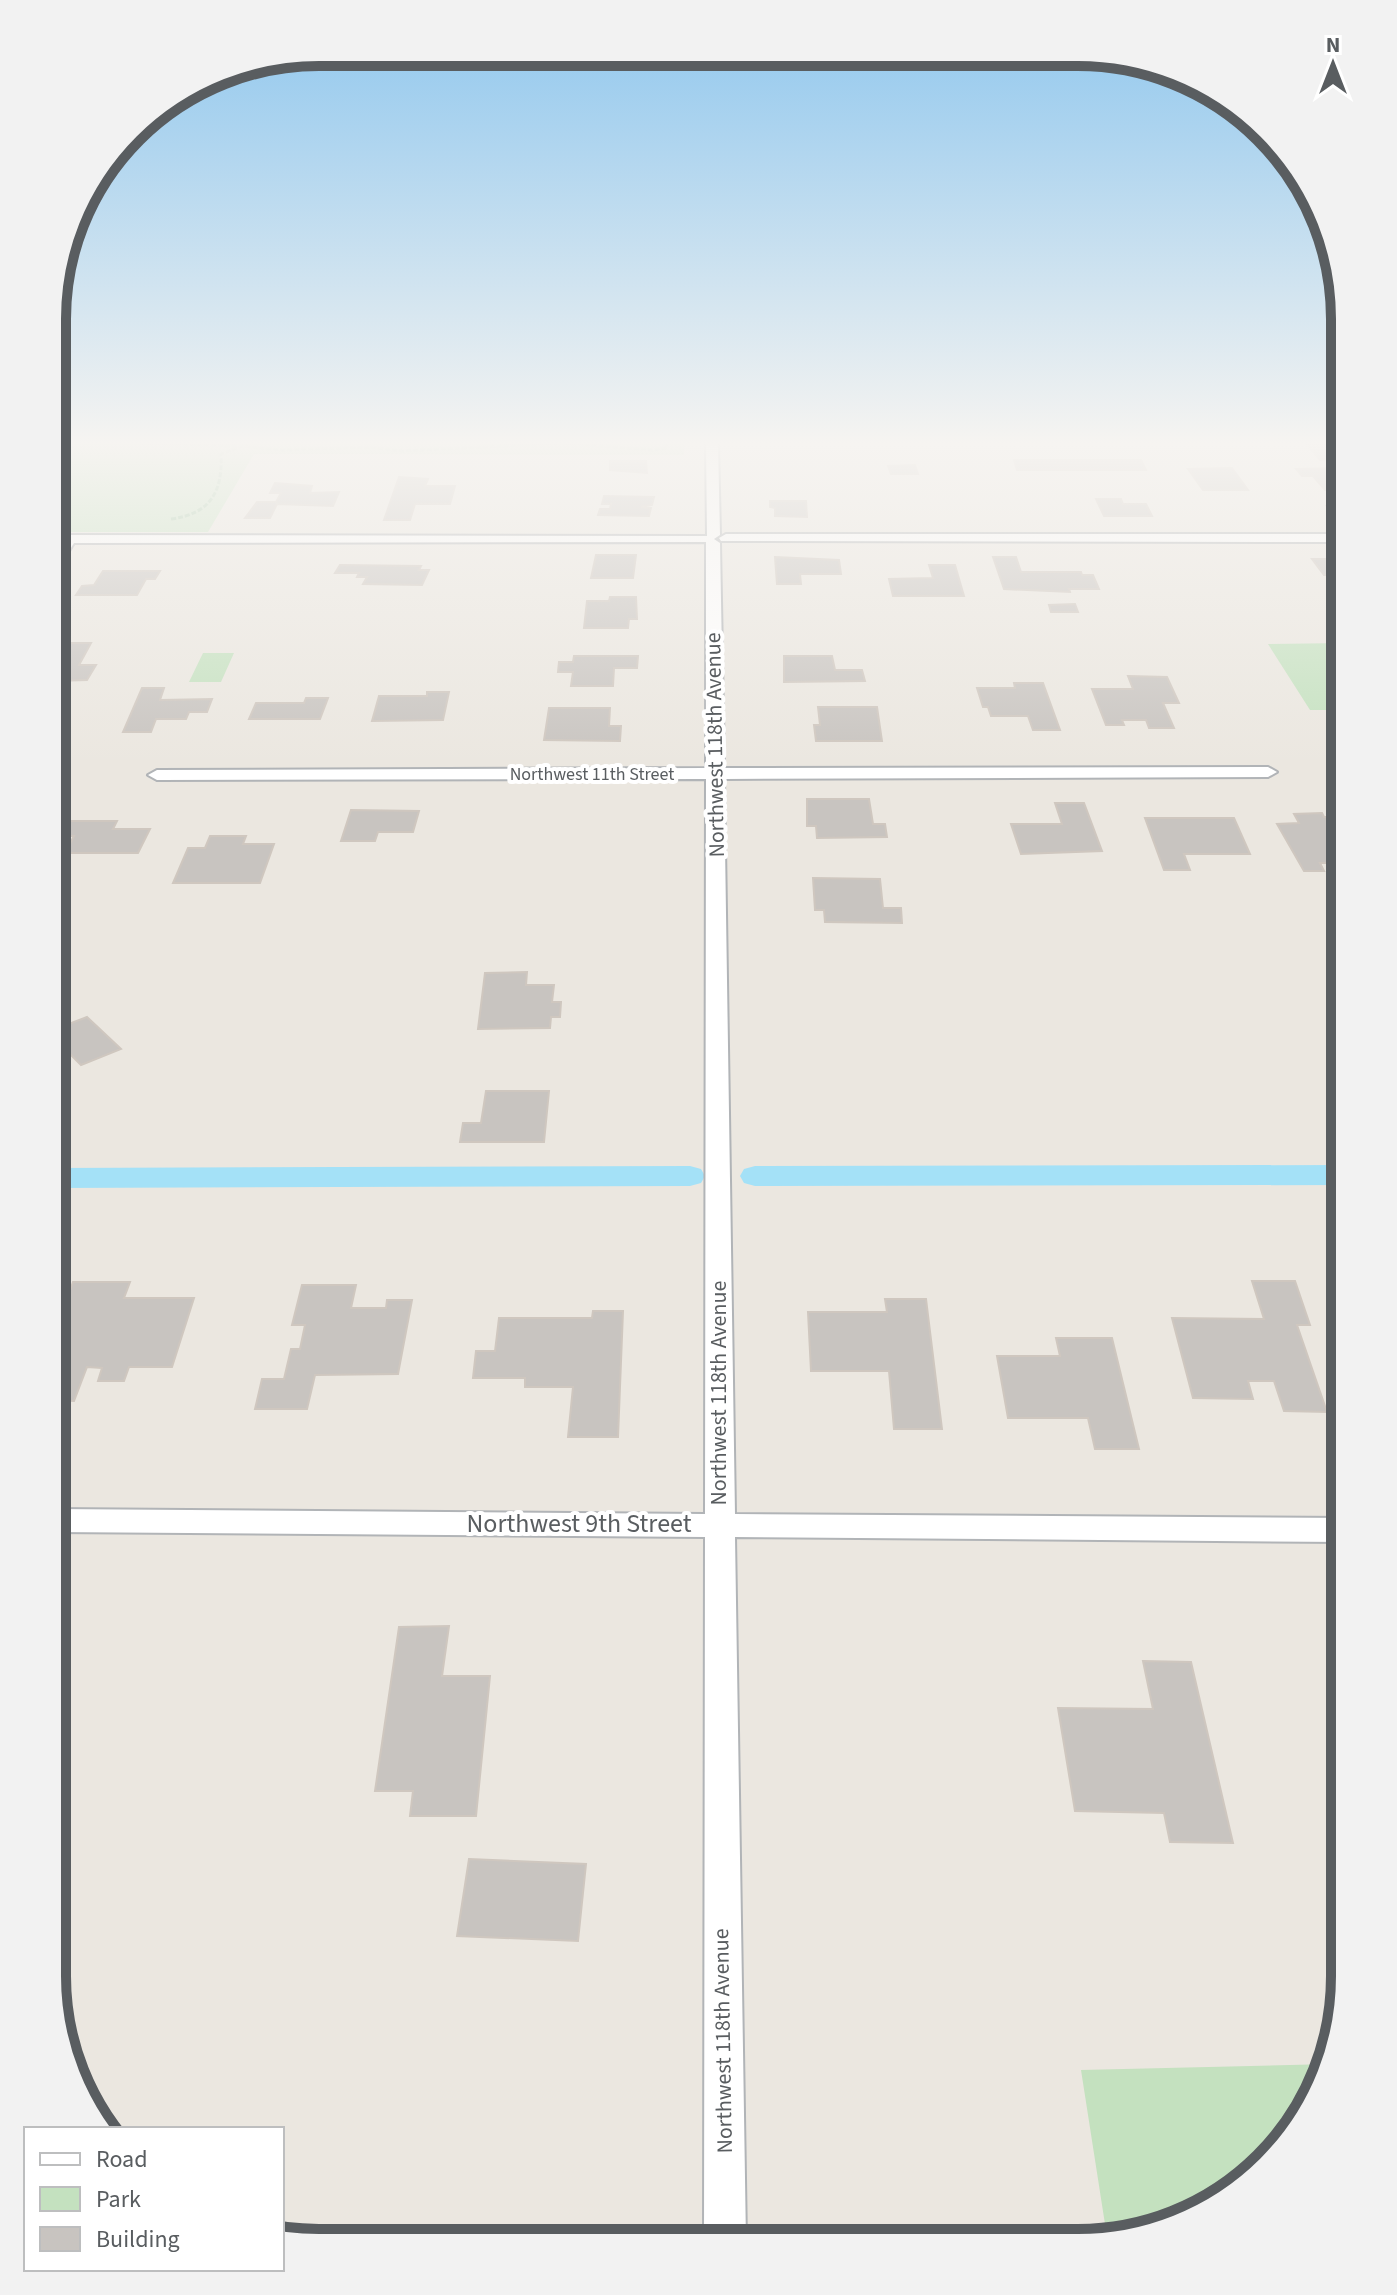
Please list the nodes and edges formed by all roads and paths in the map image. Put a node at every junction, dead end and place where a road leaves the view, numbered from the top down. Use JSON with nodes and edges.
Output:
{"nodes":[{"id":1,"x":714,"y":550,"type":"edge"},
{"id":2,"x":1268,"y":772,"type":"dead end"},
{"id":3,"x":715,"y":774,"type":"junction"},
{"id":4,"x":157,"y":775,"type":"dead end"},
{"id":5,"x":66,"y":1521,"type":"edge"},
{"id":6,"x":718,"y":1523,"type":"junction"},
{"id":7,"x":1330,"y":1530,"type":"edge"},
{"id":8,"x":725,"y":2229,"type":"edge"}],
"edges":[{"from":1,"to":3,"type":"street","name":"Northwest 118th Avenue"},
{"from":2,"to":3,"type":"street","name":"Northwest 11th Street"},
{"from":3,"to":4,"type":"street","name":"Northwest 11th Street"},
{"from":3,"to":6,"type":"street","name":"Northwest 118th Avenue"},
{"from":5,"to":6,"type":"street","name":"Northwest 9th Street"},
{"from":6,"to":7,"type":"street","name":"Northwest 9th Street"},
{"from":6,"to":8,"type":"street","name":"Northwest 118th Avenue"}]}
